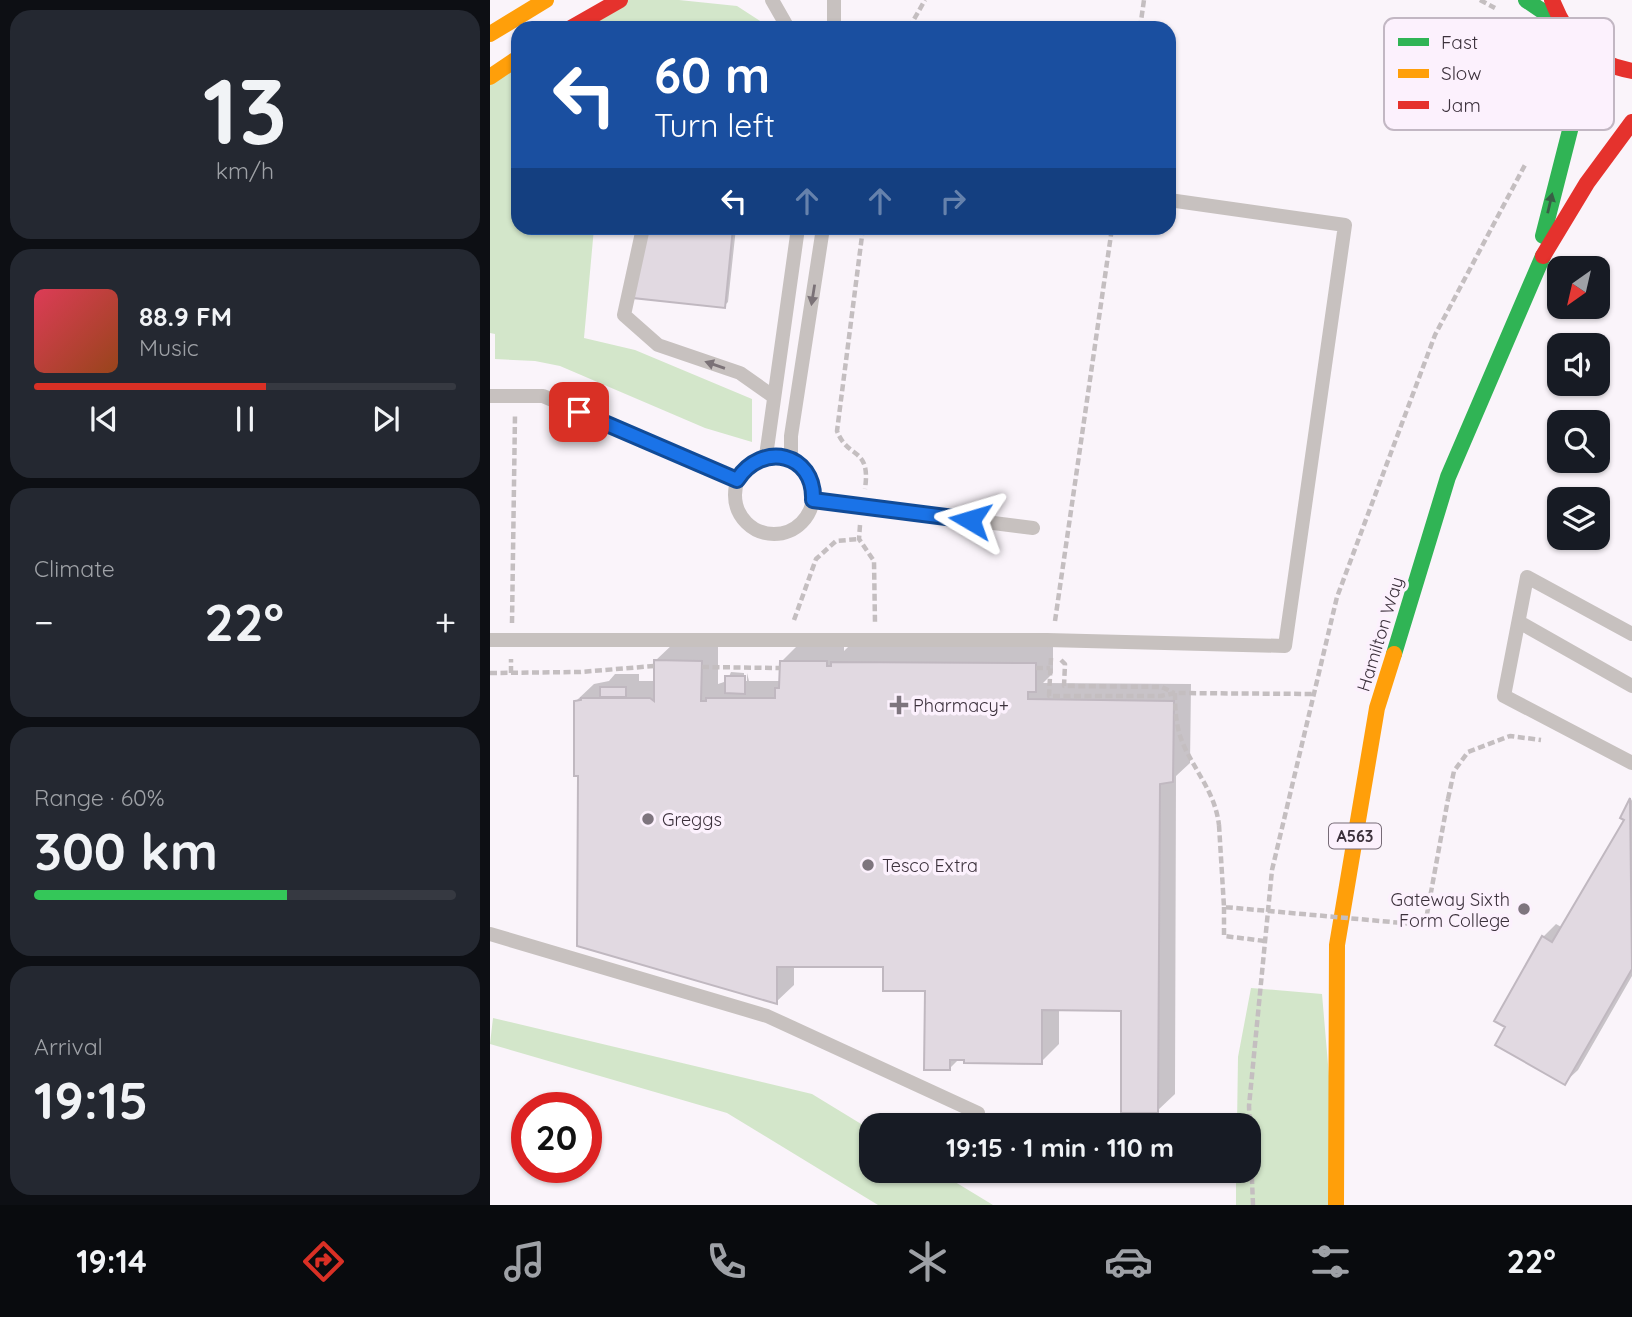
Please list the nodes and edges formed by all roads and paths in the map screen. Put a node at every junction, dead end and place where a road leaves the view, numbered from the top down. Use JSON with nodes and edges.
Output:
{"nodes":[{"id":1,"x":546,"y":0,"type":"edge"},
{"id":2,"x":620,"y":0,"type":"edge"},
{"id":3,"x":772,"y":0,"type":"edge"},
{"id":4,"x":834,"y":0,"type":"edge"},
{"id":5,"x":925,"y":0,"type":"edge"},
{"id":6,"x":1144,"y":0,"type":"edge"},
{"id":7,"x":1526,"y":0,"type":"edge"},
{"id":8,"x":1552,"y":0,"type":"edge"},
{"id":9,"x":1553,"y":18,"type":"edge"},
{"id":10,"x":1558,"y":18,"type":"edge"},
{"id":11,"x":511,"y":21,"type":"edge"},
{"id":12,"x":511,"y":21,"type":"edge"},
{"id":13,"x":583,"y":21,"type":"edge"},
{"id":14,"x":784,"y":21,"type":"edge"},
{"id":15,"x":834,"y":21,"type":"edge"},
{"id":16,"x":913,"y":21,"type":"edge"},
{"id":17,"x":1141,"y":21,"type":"edge"},
{"id":18,"x":490,"y":34,"type":"edge"},
{"id":19,"x":511,"y":63,"type":"edge"},
{"id":20,"x":1614,"y":66,"type":"edge"},
{"id":21,"x":1632,"y":71,"type":"edge"},
{"id":22,"x":490,"y":77,"type":"edge"},
{"id":23,"x":1632,"y":122,"type":"edge"},
{"id":24,"x":1570,"y":130,"type":"edge"},
{"id":25,"x":1529,"y":158,"type":"dead end"},
{"id":26,"x":1176,"y":201,"type":"edge"},
{"id":27,"x":641,"y":235,"type":"edge"},
{"id":28,"x":797,"y":235,"type":"edge"},
{"id":29,"x":822,"y":235,"type":"edge"},
{"id":30,"x":862,"y":235,"type":"edge"},
{"id":31,"x":1111,"y":235,"type":"edge"},
{"id":32,"x":1535,"y":269,"type":"junction"},
{"id":33,"x":490,"y":396,"type":"edge"},
{"id":34,"x":515,"y":396,"type":"junction"},
{"id":35,"x":774,"y":397,"type":"junction"},
{"id":36,"x":766,"y":456,"type":"junction"},
{"id":37,"x":791,"y":459,"type":"junction"},
{"id":38,"x":737,"y":480,"type":"junction"},
{"id":39,"x":813,"y":500,"type":"junction"},
{"id":40,"x":863,"y":507,"type":"junction"},
{"id":41,"x":1033,"y":528,"type":"dead end"},
{"id":42,"x":859,"y":539,"type":"junction"},
{"id":43,"x":1519,"y":622,"type":"junction"},
{"id":44,"x":875,"y":624,"type":"dead end"},
{"id":45,"x":1632,"y":634,"type":"edge"},
{"id":46,"x":490,"y":640,"type":"edge"},
{"id":47,"x":511,"y":640,"type":"junction"},
{"id":48,"x":1052,"y":640,"type":"junction"},
{"id":49,"x":791,"y":642,"type":"junction"},
{"id":50,"x":654,"y":666,"type":"dead end"},
{"id":51,"x":702,"y":667,"type":"dead end"},
{"id":52,"x":780,"y":668,"type":"dead end"},
{"id":53,"x":1036,"y":668,"type":"dead end"},
{"id":54,"x":1050,"y":668,"type":"junction"},
{"id":55,"x":490,"y":673,"type":"edge"},
{"id":56,"x":511,"y":673,"type":"junction"},
{"id":57,"x":1632,"y":687,"type":"edge"},
{"id":58,"x":1175,"y":693,"type":"junction"},
{"id":59,"x":1312,"y":694,"type":"junction"},
{"id":60,"x":1551,"y":741,"type":"dead end"},
{"id":61,"x":1632,"y":763,"type":"edge"},
{"id":62,"x":1224,"y":907,"type":"junction"},
{"id":63,"x":490,"y":934,"type":"edge"},
{"id":64,"x":1265,"y":942,"type":"junction"},
{"id":65,"x":978,"y":1113,"type":"dead end"},
{"id":66,"x":1253,"y":1205,"type":"edge"},
{"id":67,"x":1336,"y":1205,"type":"edge"}],
"edges":[{"from":1,"to":12,"type":"main road"},
{"from":2,"to":13,"type":"main road"},
{"from":3,"to":14,"type":"lane"},
{"from":4,"to":15,"type":"lane"},
{"from":5,"to":16,"type":"path"},
{"from":6,"to":17,"type":"path"},
{"from":7,"to":9,"type":"main road"},
{"from":8,"to":10,"type":"main road"},
{"from":11,"to":18,"type":"main road"},
{"from":19,"to":22,"type":"main road"},
{"from":20,"to":21,"type":"main road"},
{"from":23,"to":32,"type":"main road","name":"Hamilton Way"},
{"from":32,"to":24,"type":"main road","one_way":true},
{"from":25,"to":59,"type":"path"},
{"from":26,"to":48,"type":"lane"},
{"from":35,"to":27,"type":"lane","one_way":true},
{"from":28,"to":35,"type":"lane"},
{"from":29,"to":37,"type":"lane","one_way":true},
{"from":30,"to":40,"type":"path"},
{"from":31,"to":48,"type":"path"},
{"from":32,"to":67,"type":"main road","name":"Hamilton Way","number":"A563"},
{"from":33,"to":34,"type":"lane"},
{"from":34,"to":38,"type":"lane"},
{"from":34,"to":47,"type":"path"},
{"from":35,"to":36,"type":"lane"},
{"from":36,"to":37,"type":"lane"},
{"from":36,"to":38,"type":"lane"},
{"from":37,"to":39,"type":"lane"},
{"from":38,"to":39,"type":"lane"},
{"from":39,"to":40,"type":"lane"},
{"from":40,"to":41,"type":"lane"},
{"from":40,"to":42,"type":"path"},
{"from":42,"to":44,"type":"path"},
{"from":42,"to":49,"type":"path"},
{"from":43,"to":45,"type":"lane"},
{"from":43,"to":57,"type":"lane"},
{"from":43,"to":61,"type":"lane"},
{"from":46,"to":47,"type":"lane"},
{"from":47,"to":49,"type":"lane"},
{"from":47,"to":56,"type":"path"},
{"from":48,"to":49,"type":"lane"},
{"from":48,"to":54,"type":"path"},
{"from":50,"to":56,"type":"path"},
{"from":51,"to":52,"type":"path"},
{"from":53,"to":54,"type":"path"},
{"from":54,"to":58,"type":"path"},
{"from":55,"to":56,"type":"path"},
{"from":58,"to":59,"type":"path"},
{"from":58,"to":62,"type":"path","bridge":true},
{"from":59,"to":64,"type":"path"},
{"from":60,"to":62,"type":"path","bridge":true},
{"from":62,"to":64,"type":"path"},
{"from":63,"to":65,"type":"lane"},
{"from":64,"to":66,"type":"path"}]}
